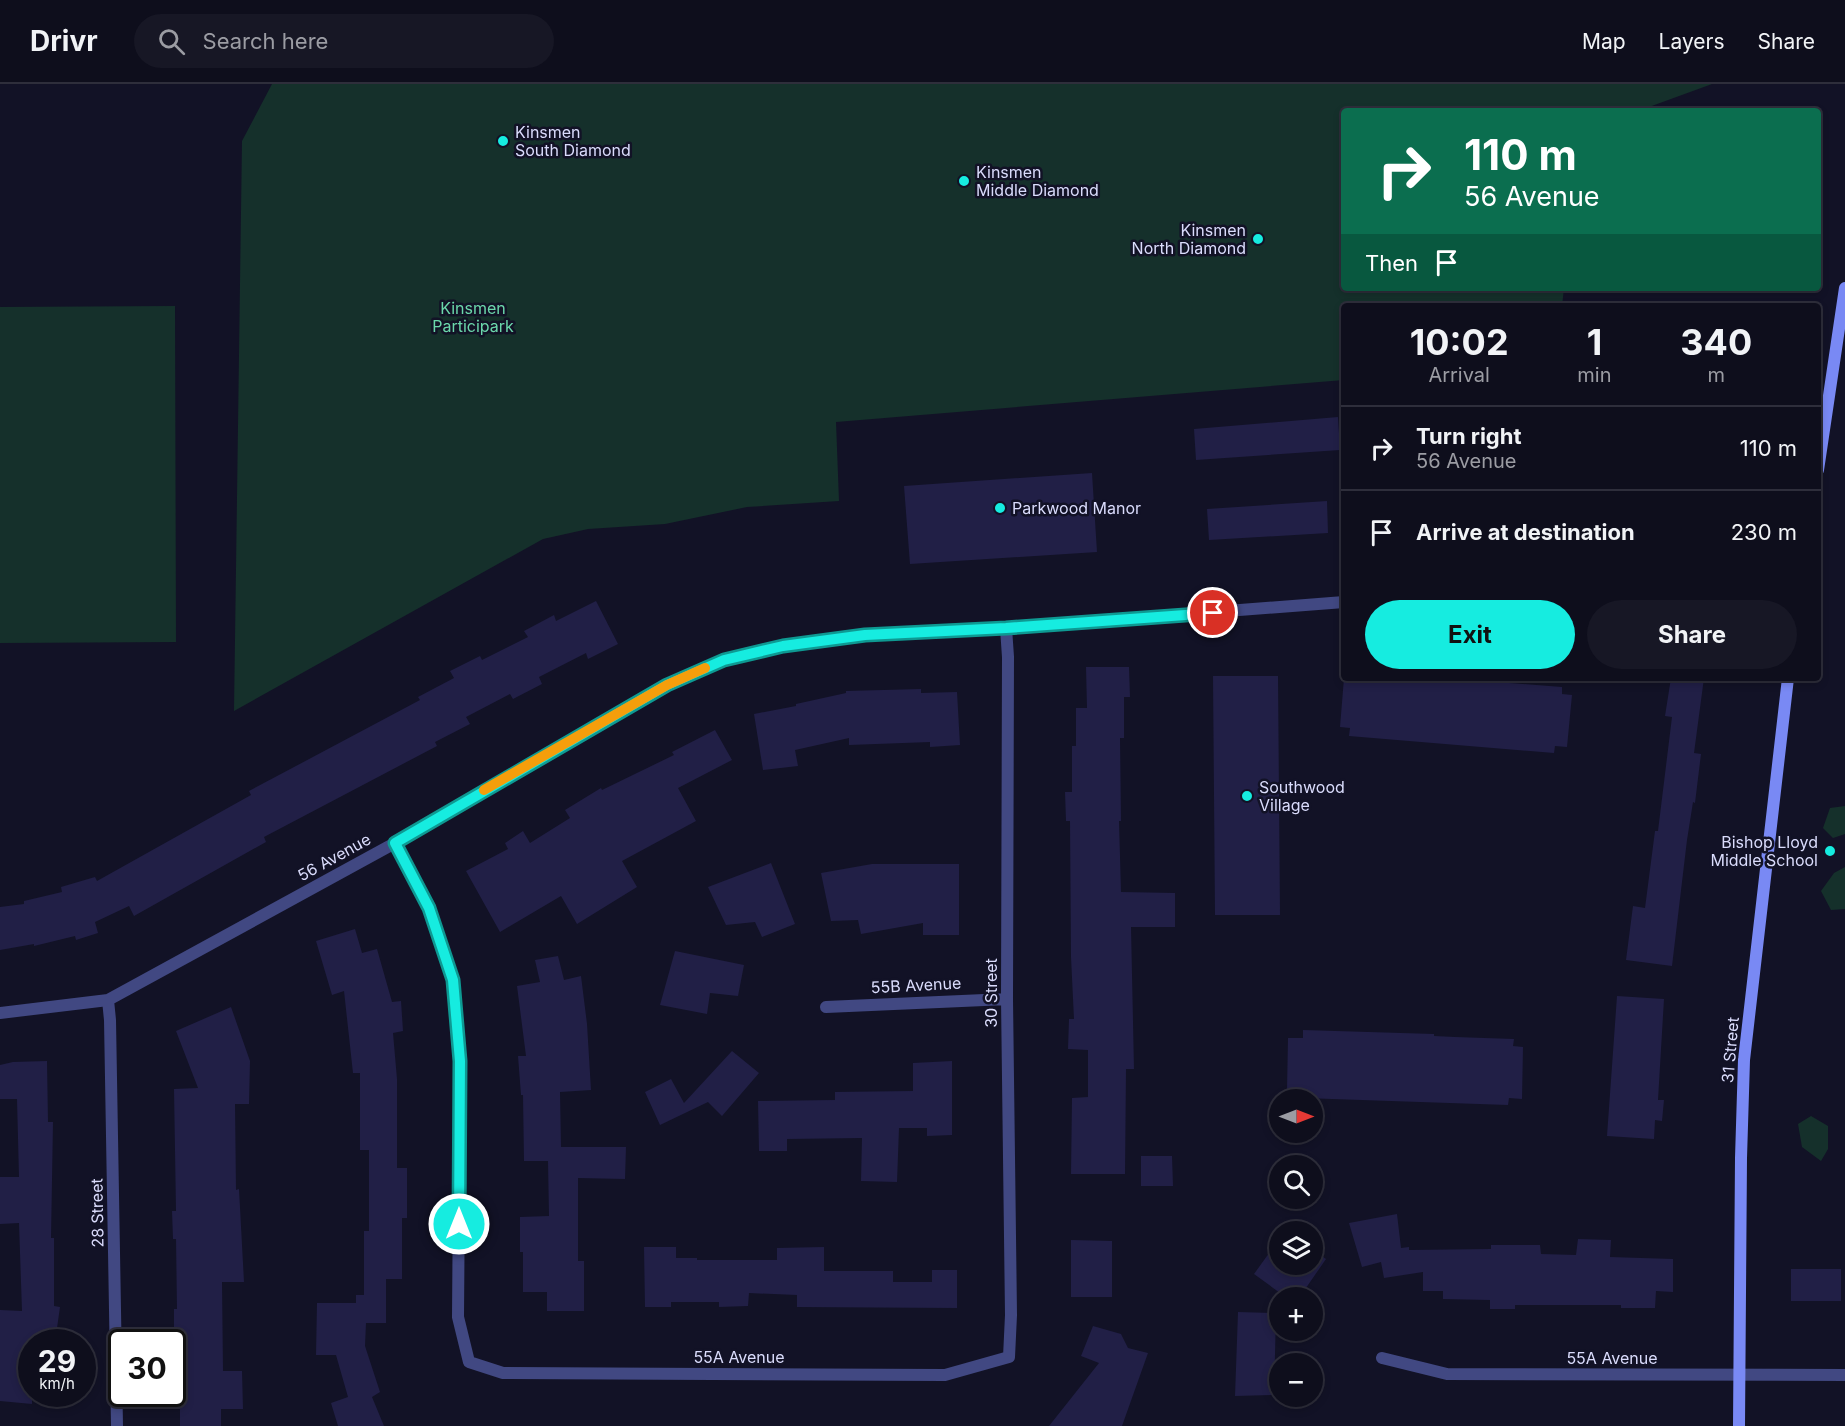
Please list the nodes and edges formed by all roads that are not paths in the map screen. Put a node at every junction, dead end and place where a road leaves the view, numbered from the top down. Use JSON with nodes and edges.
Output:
{"nodes":[{"id":1,"x":1845,"y":288,"type":"edge"},
{"id":2,"x":1821,"y":450,"type":"edge"},
{"id":3,"x":1341,"y":602,"type":"edge"},
{"id":4,"x":1006,"y":628,"type":"junction"},
{"id":5,"x":1788,"y":681,"type":"edge"},
{"id":6,"x":395,"y":843,"type":"junction"},
{"id":7,"x":1007,"y":999,"type":"junction"},
{"id":8,"x":108,"y":1000,"type":"junction"},
{"id":9,"x":826,"y":1006,"type":"dead end"},
{"id":10,"x":0,"y":1013,"type":"edge"},
{"id":11,"x":1009,"y":1357,"type":"joint"},
{"id":12,"x":1382,"y":1358,"type":"dead end"},
{"id":13,"x":1740,"y":1376,"type":"junction"},
{"id":14,"x":1845,"y":1376,"type":"edge"},
{"id":15,"x":117,"y":1426,"type":"edge"},
{"id":16,"x":1739,"y":1426,"type":"edge"}],
"edges":[{"from":1,"to":2,"type":"street"},
{"from":3,"to":4,"type":"street","name":"56 Avenue"},
{"from":4,"to":6,"type":"street","name":"56 Avenue"},
{"from":4,"to":7,"type":"street","name":"30 Street"},
{"from":5,"to":13,"type":"street","name":"31 Street"},
{"from":6,"to":8,"type":"street","name":"56 Avenue"},
{"from":6,"to":11,"type":"street","name":"55A Avenue"},
{"from":7,"to":9,"type":"street","name":"55B Avenue"},
{"from":7,"to":11,"type":"street","name":"30 Street"},
{"from":8,"to":10,"type":"street","name":"56 Avenue"},
{"from":8,"to":15,"type":"street","name":"28 Street"},
{"from":12,"to":13,"type":"street","name":"55A Avenue"},
{"from":13,"to":14,"type":"street","name":"55A Avenue"},
{"from":13,"to":16,"type":"street","name":"31 Street"}]}
